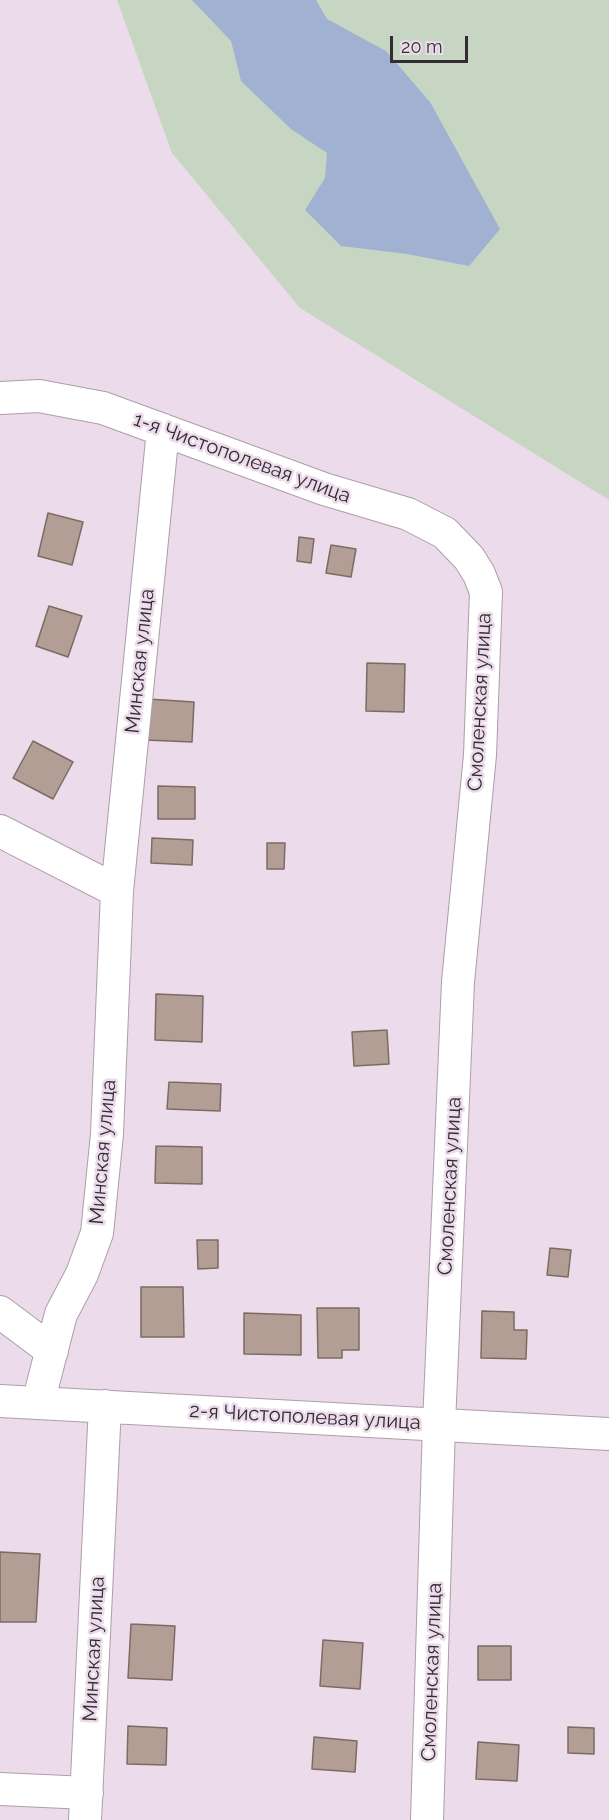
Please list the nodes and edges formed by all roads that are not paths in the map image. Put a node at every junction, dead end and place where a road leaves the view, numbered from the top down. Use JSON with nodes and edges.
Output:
{"nodes":[{"id":1,"x":0,"y":398,"type":"edge"},
{"id":2,"x":163,"y":430,"type":"junction"},
{"id":3,"x":469,"y":558,"type":"joint"},
{"id":4,"x":0,"y":831,"type":"edge"},
{"id":5,"x":117,"y":891,"type":"junction"},
{"id":6,"x":0,"y":1312,"type":"edge"},
{"id":7,"x":52,"y":1351,"type":"junction"},
{"id":8,"x":0,"y":1401,"type":"edge"},
{"id":9,"x":38,"y":1403,"type":"junction"},
{"id":10,"x":105,"y":1406,"type":"junction"},
{"id":11,"x":439,"y":1424,"type":"junction"},
{"id":12,"x":609,"y":1434,"type":"edge"},
{"id":13,"x":0,"y":1789,"type":"edge"},
{"id":14,"x":86,"y":1807,"type":"edge"},
{"id":15,"x":427,"y":1820,"type":"edge"}],
"edges":[{"from":1,"to":2,"type":"street","name":"1-я Чистополевая улица"},
{"from":2,"to":3,"type":"street","name":"1-я Чистополевая улица"},
{"from":2,"to":5,"type":"street","name":"Минская улица"},
{"from":3,"to":11,"type":"street","name":"Смоленская улица"},
{"from":4,"to":5,"type":"street"},
{"from":5,"to":7,"type":"street","name":"Минская улица"},
{"from":6,"to":7,"type":"street"},
{"from":7,"to":9,"type":"street","name":"Минская улица"},
{"from":8,"to":9,"type":"street","name":"2-я Чистополевая улица"},
{"from":9,"to":10,"type":"street","name":"2-я Чистополевая улица"},
{"from":10,"to":11,"type":"street","name":"2-я Чистополевая улица"},
{"from":10,"to":14,"type":"street","name":"Минская улица"},
{"from":11,"to":12,"type":"street","name":"2-я Чистополевая улица"},
{"from":11,"to":15,"type":"street","name":"Смоленская улица"},
{"from":13,"to":14,"type":"street"}]}
